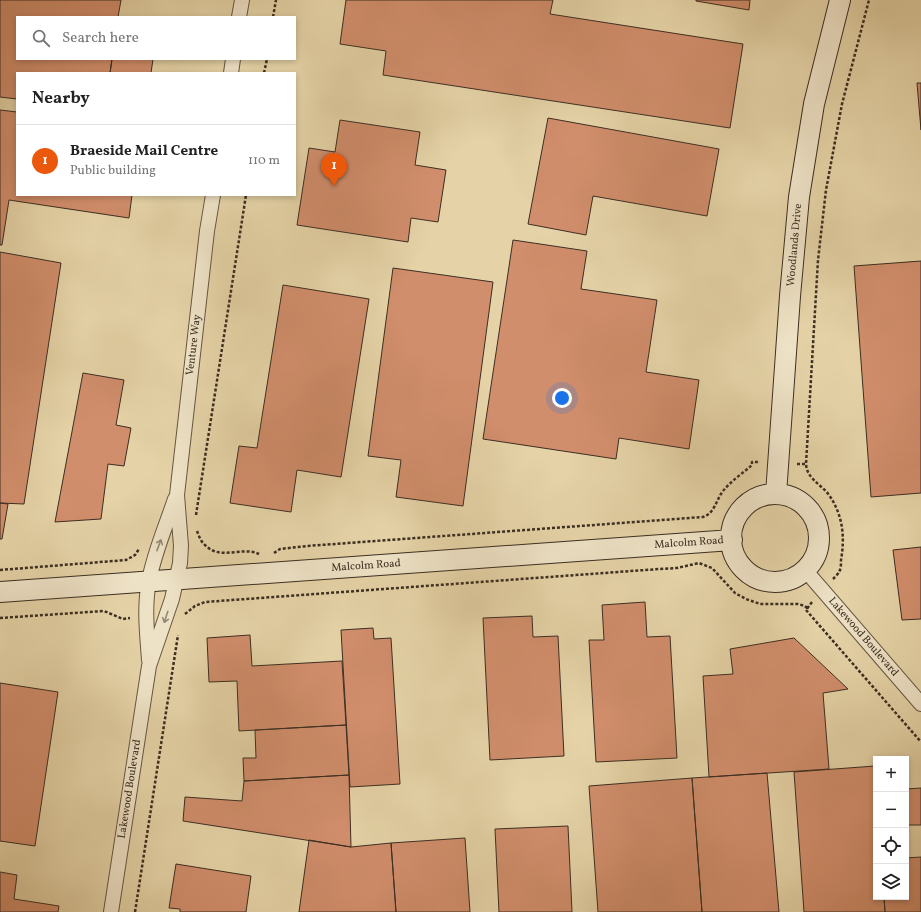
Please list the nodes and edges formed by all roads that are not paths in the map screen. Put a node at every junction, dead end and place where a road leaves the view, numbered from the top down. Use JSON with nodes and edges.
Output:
{"nodes":[{"id":1,"x":242,"y":0,"type":"edge"},
{"id":2,"x":840,"y":0,"type":"edge"},
{"id":3,"x":239,"y":16,"type":"edge"},
{"id":4,"x":233,"y":60,"type":"edge"},
{"id":5,"x":231,"y":72,"type":"edge"},
{"id":6,"x":213,"y":196,"type":"edge"},
{"id":7,"x":776,"y":494,"type":"junction"},
{"id":8,"x":177,"y":495,"type":"junction"},
{"id":9,"x":732,"y":540,"type":"junction"},
{"id":10,"x":806,"y":570,"type":"junction"},
{"id":11,"x":176,"y":580,"type":"junction"},
{"id":12,"x":148,"y":582,"type":"junction"},
{"id":13,"x":0,"y":592,"type":"edge"},
{"id":14,"x":149,"y":666,"type":"junction"},
{"id":15,"x":921,"y":704,"type":"edge"},
{"id":16,"x":112,"y":912,"type":"edge"}],
"edges":[{"from":1,"to":3,"type":"street"},
{"from":2,"to":7,"type":"street","name":"Woodlands Drive"},
{"from":4,"to":5,"type":"street"},
{"from":6,"to":8,"type":"street","name":"Venture Way"},
{"from":7,"to":9,"type":"street"},
{"from":7,"to":10,"type":"street"},
{"from":8,"to":11,"type":"street","name":"Venture Way"},
{"from":12,"to":8,"type":"street","name":"Venture Way","one_way":true},
{"from":9,"to":10,"type":"street"},
{"from":9,"to":11,"type":"street","name":"Malcolm Road"},
{"from":10,"to":15,"type":"street","name":"Lakewood Boulevard"},
{"from":11,"to":12,"type":"street","name":"Malcolm Road"},
{"from":11,"to":14,"type":"street","name":"Lakewood Boulevard","one_way":true},
{"from":12,"to":13,"type":"street","name":"Malcolm Road"},
{"from":12,"to":14,"type":"street","name":"Lakewood Boulevard"},
{"from":14,"to":16,"type":"street","name":"Lakewood Boulevard"}]}
